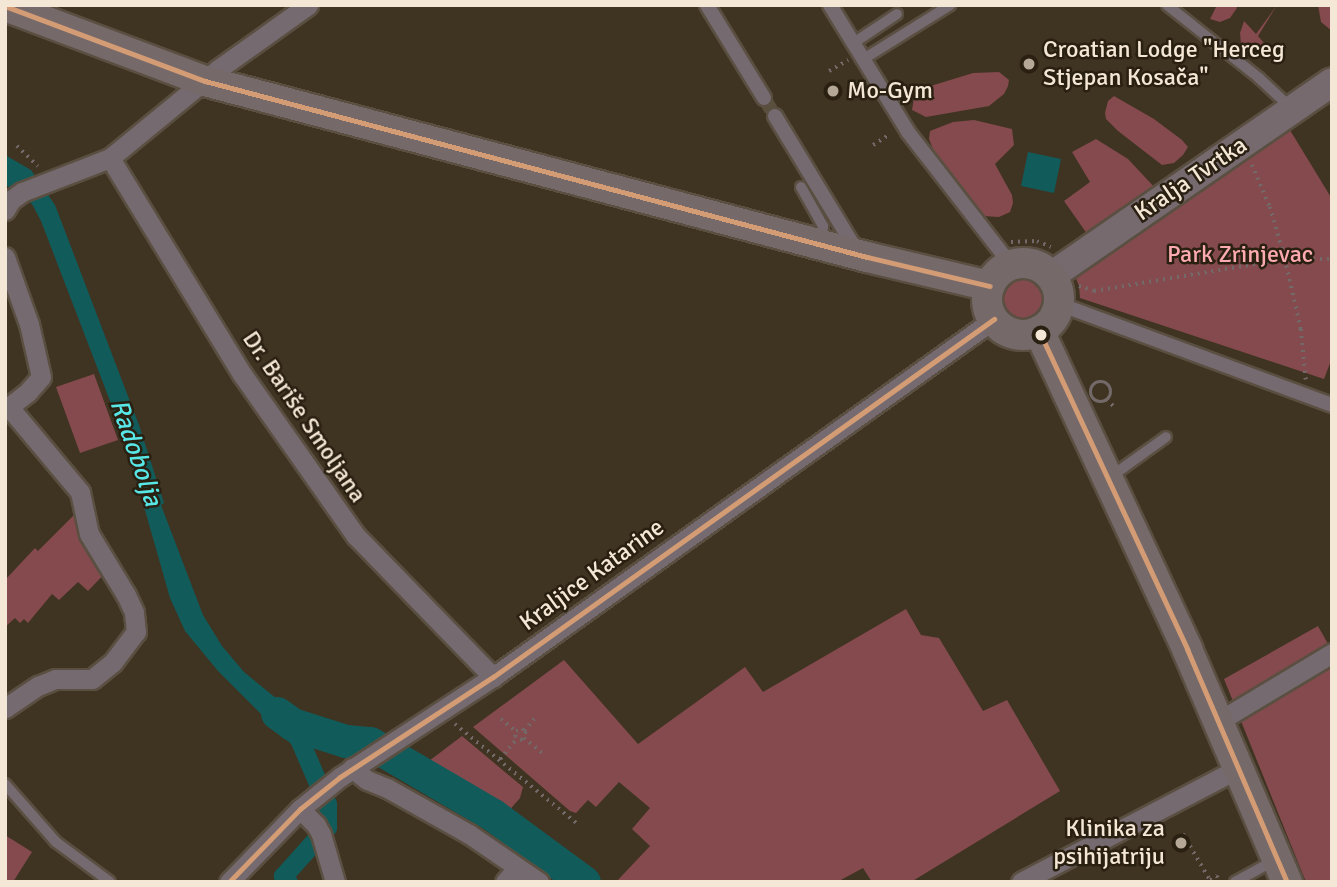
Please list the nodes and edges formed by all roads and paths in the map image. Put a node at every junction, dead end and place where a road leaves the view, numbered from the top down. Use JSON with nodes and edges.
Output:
{"nodes":[{"id":1,"x":707,"y":5,"type":"edge"},
{"id":2,"x":830,"y":5,"type":"edge"},
{"id":3,"x":950,"y":5,"type":"edge"},
{"id":4,"x":1167,"y":5,"type":"edge"},
{"id":5,"x":5,"y":6,"type":"edge"},
{"id":6,"x":303,"y":7,"type":"edge"},
{"id":7,"x":897,"y":14,"type":"dead end"},
{"id":8,"x":852,"y":44,"type":"junction"},
{"id":9,"x":862,"y":60,"type":"junction"},
{"id":10,"x":205,"y":81,"type":"junction"},
{"id":11,"x":1332,"y":82,"type":"edge"},
{"id":12,"x":764,"y":98,"type":"tunnel mouth"},
{"id":13,"x":1292,"y":109,"type":"junction"},
{"id":14,"x":775,"y":116,"type":"tunnel mouth"},
{"id":15,"x":904,"y":126,"type":"junction"},
{"id":16,"x":1243,"y":144,"type":"junction"},
{"id":17,"x":17,"y":145,"type":"dead end"},
{"id":18,"x":873,"y":145,"type":"dead end"},
{"id":19,"x":110,"y":158,"type":"junction"},
{"id":20,"x":53,"y":181,"type":"junction"},
{"id":21,"x":801,"y":187,"type":"dead end"},
{"id":22,"x":7,"y":203,"type":"edge"},
{"id":23,"x":1037,"y":241,"type":"dead end"},
{"id":24,"x":821,"y":244,"type":"junction"},
{"id":25,"x":859,"y":254,"type":"junction"},
{"id":26,"x":1009,"y":254,"type":"junction"},
{"id":27,"x":5,"y":257,"type":"edge"},
{"id":28,"x":1285,"y":259,"type":"junction"},
{"id":29,"x":1332,"y":259,"type":"edge"},
{"id":30,"x":990,"y":286,"type":"junction"},
{"id":31,"x":1063,"y":289,"type":"junction"},
{"id":32,"x":994,"y":319,"type":"junction"},
{"id":33,"x":1039,"y":331,"type":"junction"},
{"id":34,"x":1303,"y":396,"type":"junction"},
{"id":35,"x":1107,"y":399,"type":"junction"},
{"id":36,"x":1332,"y":405,"type":"edge"},
{"id":37,"x":7,"y":409,"type":"edge"},
{"id":38,"x":1116,"y":409,"type":"dead end"},
{"id":39,"x":1166,"y":437,"type":"dead end"},
{"id":40,"x":1108,"y":479,"type":"junction"},
{"id":41,"x":1332,"y":653,"type":"edge"},
{"id":42,"x":492,"y":677,"type":"junction"},
{"id":43,"x":5,"y":708,"type":"edge"},
{"id":44,"x":439,"y":712,"type":"junction"},
{"id":45,"x":501,"y":719,"type":"dead end"},
{"id":46,"x":534,"y":719,"type":"dead end"},
{"id":47,"x":1219,"y":721,"type":"junction"},
{"id":48,"x":516,"y":731,"type":"junction"},
{"id":49,"x":524,"y":731,"type":"junction"},
{"id":50,"x":524,"y":738,"type":"junction"},
{"id":51,"x":517,"y":739,"type":"junction"},
{"id":52,"x":544,"y":754,"type":"dead end"},
{"id":53,"x":500,"y":759,"type":"junction"},
{"id":54,"x":359,"y":763,"type":"junction"},
{"id":55,"x":1239,"y":768,"type":"junction"},
{"id":56,"x":5,"y":783,"type":"edge"},
{"id":57,"x":302,"y":807,"type":"junction"},
{"id":58,"x":579,"y":825,"type":"dead end"},
{"id":59,"x":1183,"y":834,"type":"dead end"},
{"id":60,"x":1282,"y":870,"type":"edge"},
{"id":61,"x":511,"y":875,"type":"edge"},
{"id":62,"x":110,"y":882,"type":"edge"},
{"id":63,"x":229,"y":882,"type":"edge"},
{"id":64,"x":335,"y":882,"type":"edge"},
{"id":65,"x":539,"y":882,"type":"edge"},
{"id":66,"x":1021,"y":882,"type":"edge"},
{"id":67,"x":1220,"y":882,"type":"edge"},
{"id":68,"x":1235,"y":882,"type":"edge"}],
"edges":[{"from":1,"to":12,"type":"street"},
{"from":2,"to":8,"type":"street"},
{"from":3,"to":9,"type":"lane"},
{"from":4,"to":13,"type":"lane"},
{"from":5,"to":10,"type":"main road"},
{"from":6,"to":10,"type":"street"},
{"from":7,"to":8,"type":"lane"},
{"from":8,"to":9,"type":"street"},
{"from":9,"to":15,"type":"street"},
{"from":10,"to":19,"type":"street"},
{"from":10,"to":24,"type":"main road"},
{"from":11,"to":13,"type":"main road","name":"Kralja Tvrtka"},
{"from":13,"to":16,"type":"main road","name":"Kralja Tvrtka"},
{"from":14,"to":25,"type":"street"},
{"from":15,"to":18,"type":"path"},
{"from":15,"to":26,"type":"street"},
{"from":16,"to":28,"type":"path"},
{"from":16,"to":31,"type":"main road","name":"Kralja Tvrtka"},
{"from":17,"to":20,"type":"path"},
{"from":19,"to":20,"type":"street"},
{"from":19,"to":42,"type":"street","name":"Dr. Bariše Smoljana"},
{"from":20,"to":22,"type":"street"},
{"from":21,"to":24,"type":"lane"},
{"from":23,"to":26,"type":"path"},
{"from":24,"to":25,"type":"main road"},
{"from":25,"to":30,"type":"main road"},
{"from":26,"to":30,"type":"main road"},
{"from":26,"to":31,"type":"main road"},
{"from":27,"to":37,"type":"street"},
{"from":28,"to":29,"type":"path"},
{"from":28,"to":31,"type":"path"},
{"from":28,"to":34,"type":"path"},
{"from":30,"to":32,"type":"main road"},
{"from":31,"to":33,"type":"main road"},
{"from":31,"to":34,"type":"street"},
{"from":32,"to":33,"type":"main road"},
{"from":32,"to":42,"type":"street","name":"Kraljice Katarine"},
{"from":33,"to":40,"type":"main road"},
{"from":34,"to":36,"type":"street"},
{"from":35,"to":35,"type":"path"},
{"from":35,"to":38,"type":"path"},
{"from":37,"to":43,"type":"street"},
{"from":39,"to":40,"type":"lane"},
{"from":40,"to":47,"type":"main road"},
{"from":41,"to":47,"type":"street"},
{"from":42,"to":44,"type":"street","name":"Kraljice Katarine"},
{"from":44,"to":53,"type":"path"},
{"from":44,"to":54,"type":"street","name":"Kraljice Katarine"},
{"from":45,"to":48,"type":"path"},
{"from":46,"to":49,"type":"path"},
{"from":47,"to":55,"type":"main road"},
{"from":48,"to":49,"type":"path"},
{"from":48,"to":51,"type":"path"},
{"from":49,"to":50,"type":"path"},
{"from":50,"to":51,"type":"path"},
{"from":50,"to":52,"type":"path"},
{"from":51,"to":53,"type":"path"},
{"from":53,"to":58,"type":"path"},
{"from":54,"to":57,"type":"street","name":"Kraljice Katarine"},
{"from":54,"to":61,"type":"street"},
{"from":55,"to":60,"type":"main road"},
{"from":55,"to":66,"type":"street"},
{"from":56,"to":62,"type":"lane"},
{"from":57,"to":63,"type":"street","name":"Kraljice Katarine"},
{"from":57,"to":64,"type":"street"},
{"from":59,"to":67,"type":"path"},
{"from":60,"to":68,"type":"lane"},
{"from":61,"to":65,"type":"street"}]}
